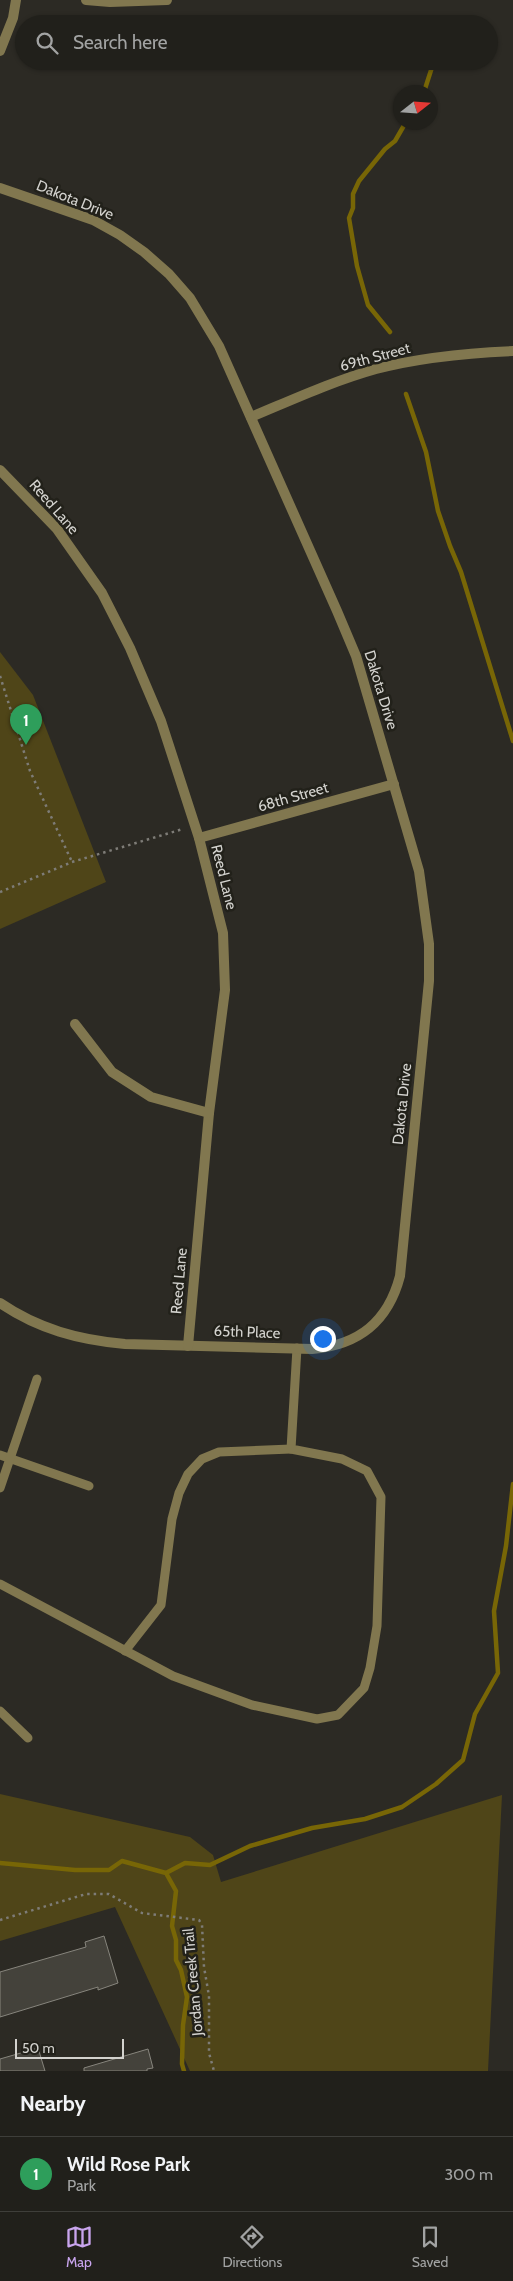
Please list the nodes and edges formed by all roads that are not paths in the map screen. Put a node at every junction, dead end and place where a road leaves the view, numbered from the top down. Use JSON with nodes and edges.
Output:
{"nodes":[{"id":1,"x":16,"y":0,"type":"edge"},
{"id":2,"x":86,"y":0,"type":"edge"},
{"id":3,"x":167,"y":0,"type":"edge"},
{"id":4,"x":0,"y":50,"type":"edge"},
{"id":5,"x":0,"y":188,"type":"edge"},
{"id":6,"x":513,"y":351,"type":"edge"},
{"id":7,"x":251,"y":417,"type":"junction"},
{"id":8,"x":0,"y":470,"type":"edge"},
{"id":9,"x":394,"y":784,"type":"junction"},
{"id":10,"x":199,"y":838,"type":"junction"},
{"id":11,"x":75,"y":1024,"type":"dead end"},
{"id":12,"x":209,"y":1113,"type":"junction"},
{"id":13,"x":0,"y":1303,"type":"edge"},
{"id":14,"x":365,"y":1333,"type":"joint"},
{"id":15,"x":188,"y":1346,"type":"junction"},
{"id":16,"x":297,"y":1348,"type":"junction"},
{"id":17,"x":37,"y":1379,"type":"dead end"},
{"id":18,"x":291,"y":1449,"type":"junction"},
{"id":19,"x":0,"y":1455,"type":"edge"},
{"id":20,"x":10,"y":1458,"type":"junction"},
{"id":21,"x":89,"y":1486,"type":"dead end"},
{"id":22,"x":0,"y":1488,"type":"edge"},
{"id":23,"x":0,"y":1584,"type":"edge"},
{"id":24,"x":125,"y":1650,"type":"junction"},
{"id":25,"x":0,"y":1711,"type":"edge"},
{"id":26,"x":28,"y":1738,"type":"dead end"}],
"edges":[{"from":1,"to":4,"type":"street"},
{"from":2,"to":3,"type":"street"},
{"from":5,"to":7,"type":"street","name":"Dakota Drive"},
{"from":6,"to":7,"type":"street","name":"69th Street"},
{"from":7,"to":9,"type":"street","name":"Dakota Drive"},
{"from":8,"to":10,"type":"street","name":"Reed Lane"},
{"from":9,"to":10,"type":"street","name":"68th Street"},
{"from":9,"to":14,"type":"street","name":"Dakota Drive"},
{"from":10,"to":12,"type":"street","name":"Reed Lane"},
{"from":11,"to":12,"type":"street"},
{"from":12,"to":15,"type":"street","name":"Reed Lane"},
{"from":13,"to":15,"type":"street","name":"65th Place"},
{"from":14,"to":16,"type":"street","name":"65th Place"},
{"from":15,"to":16,"type":"street","name":"65th Place"},
{"from":16,"to":18,"type":"lane"},
{"from":17,"to":20,"type":"lane"},
{"from":18,"to":24,"type":"lane"},
{"from":18,"to":24,"type":"lane"},
{"from":19,"to":20,"type":"lane"},
{"from":20,"to":21,"type":"lane"},
{"from":20,"to":22,"type":"lane"},
{"from":23,"to":24,"type":"lane"},
{"from":25,"to":26,"type":"lane"}]}
